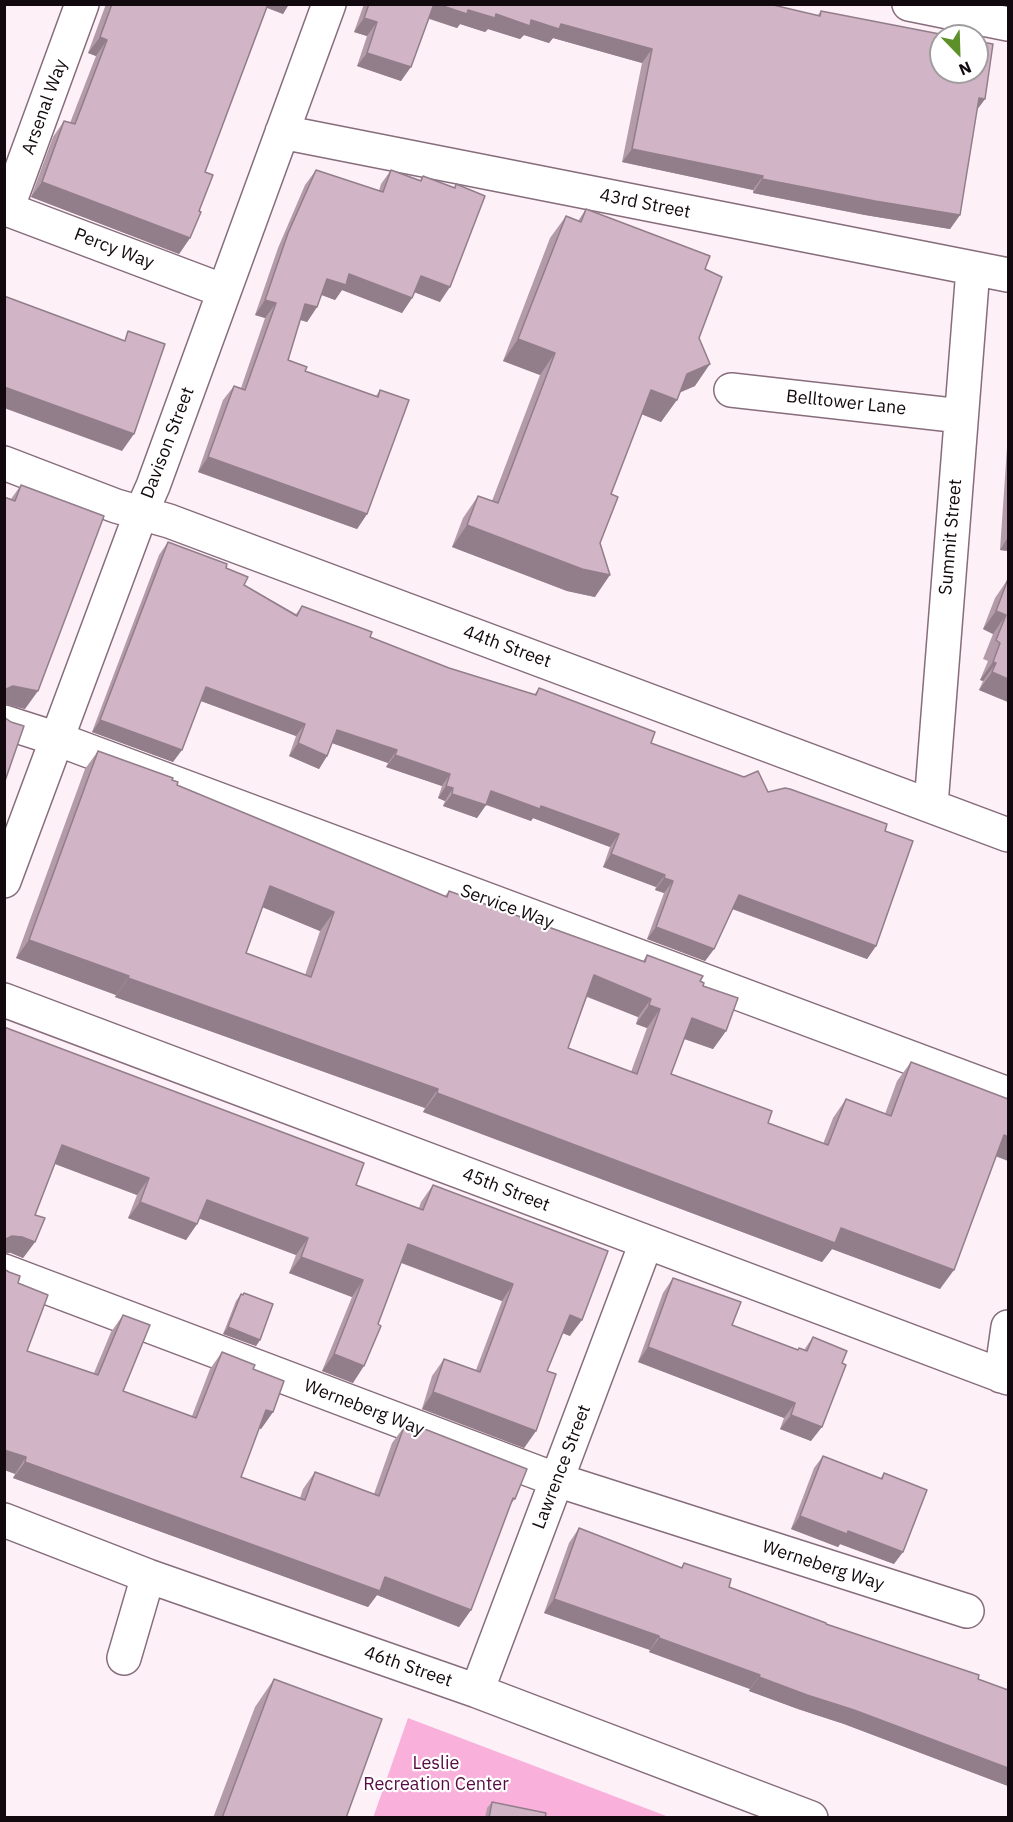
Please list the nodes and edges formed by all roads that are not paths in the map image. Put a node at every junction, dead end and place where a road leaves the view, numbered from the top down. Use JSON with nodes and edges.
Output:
{"nodes":[{"id":1,"x":82,"y":4,"type":"edge"},
{"id":2,"x":329,"y":4,"type":"edge"},
{"id":3,"x":909,"y":4,"type":"edge"},
{"id":4,"x":1008,"y":24,"type":"edge"},
{"id":5,"x":282,"y":132,"type":"junction"},
{"id":6,"x":6,"y":208,"type":"edge"},
{"id":7,"x":973,"y":269,"type":"junction"},
{"id":8,"x":1008,"y":275,"type":"edge"},
{"id":9,"x":224,"y":291,"type":"junction"},
{"id":10,"x":731,"y":390,"type":"dead end"},
{"id":11,"x":961,"y":416,"type":"junction"},
{"id":12,"x":4,"y":463,"type":"edge"},
{"id":13,"x":141,"y":513,"type":"junction"},
{"id":14,"x":4,"y":722,"type":"edge"},
{"id":15,"x":57,"y":739,"type":"junction"},
{"id":16,"x":931,"y":805,"type":"junction"},
{"id":17,"x":1008,"y":835,"type":"edge"},
{"id":18,"x":4,"y":881,"type":"edge"},
{"id":19,"x":4,"y":1000,"type":"edge"},
{"id":20,"x":1008,"y":1094,"type":"edge"},
{"id":21,"x":646,"y":1242,"type":"junction"},
{"id":22,"x":4,"y":1271,"type":"edge"},
{"id":23,"x":1008,"y":1327,"type":"edge"},
{"id":24,"x":1005,"y":1377,"type":"edge"},
{"id":25,"x":557,"y":1480,"type":"junction"},
{"id":26,"x":4,"y":1520,"type":"edge"},
{"id":27,"x":148,"y":1576,"type":"junction"},
{"id":28,"x":967,"y":1611,"type":"dead end"},
{"id":29,"x":124,"y":1658,"type":"dead end"},
{"id":30,"x":477,"y":1691,"type":"junction"},
{"id":31,"x":811,"y":1818,"type":"edge"}],
"edges":[{"from":1,"to":6,"type":"street","name":"Arsenal Way"},
{"from":2,"to":5,"type":"street","name":"Davison Street"},
{"from":3,"to":4,"type":"street"},
{"from":5,"to":7,"type":"street","name":"43rd Street"},
{"from":5,"to":9,"type":"street","name":"Davison Street"},
{"from":6,"to":9,"type":"street","name":"Percy Way"},
{"from":7,"to":8,"type":"street","name":"43rd Street"},
{"from":7,"to":11,"type":"street","name":"Summit Street"},
{"from":9,"to":13,"type":"street","name":"Davison Street"},
{"from":10,"to":11,"type":"street","name":"Belltower Lane"},
{"from":11,"to":16,"type":"street","name":"Summit Street"},
{"from":12,"to":13,"type":"street","name":"44th Street"},
{"from":13,"to":15,"type":"street","name":"Davison Street"},
{"from":13,"to":16,"type":"street","name":"44th Street"},
{"from":14,"to":15,"type":"street","name":"Service Way"},
{"from":15,"to":18,"type":"street","name":"Davison Street"},
{"from":15,"to":20,"type":"street","name":"Service Way"},
{"from":16,"to":17,"type":"street","name":"44th Street"},
{"from":19,"to":21,"type":"street","name":"45th Street"},
{"from":21,"to":24,"type":"street","name":"45th Street"},
{"from":21,"to":25,"type":"street","name":"Lawrence Street"},
{"from":22,"to":25,"type":"street","name":"Werneberg Way"},
{"from":23,"to":24,"type":"street"},
{"from":25,"to":28,"type":"street","name":"Werneberg Way"},
{"from":25,"to":30,"type":"street","name":"Lawrence Street"},
{"from":26,"to":27,"type":"street","name":"46th Street"},
{"from":27,"to":29,"type":"street"},
{"from":27,"to":30,"type":"street","name":"46th Street"},
{"from":30,"to":31,"type":"street","name":"46th Street"}]}
